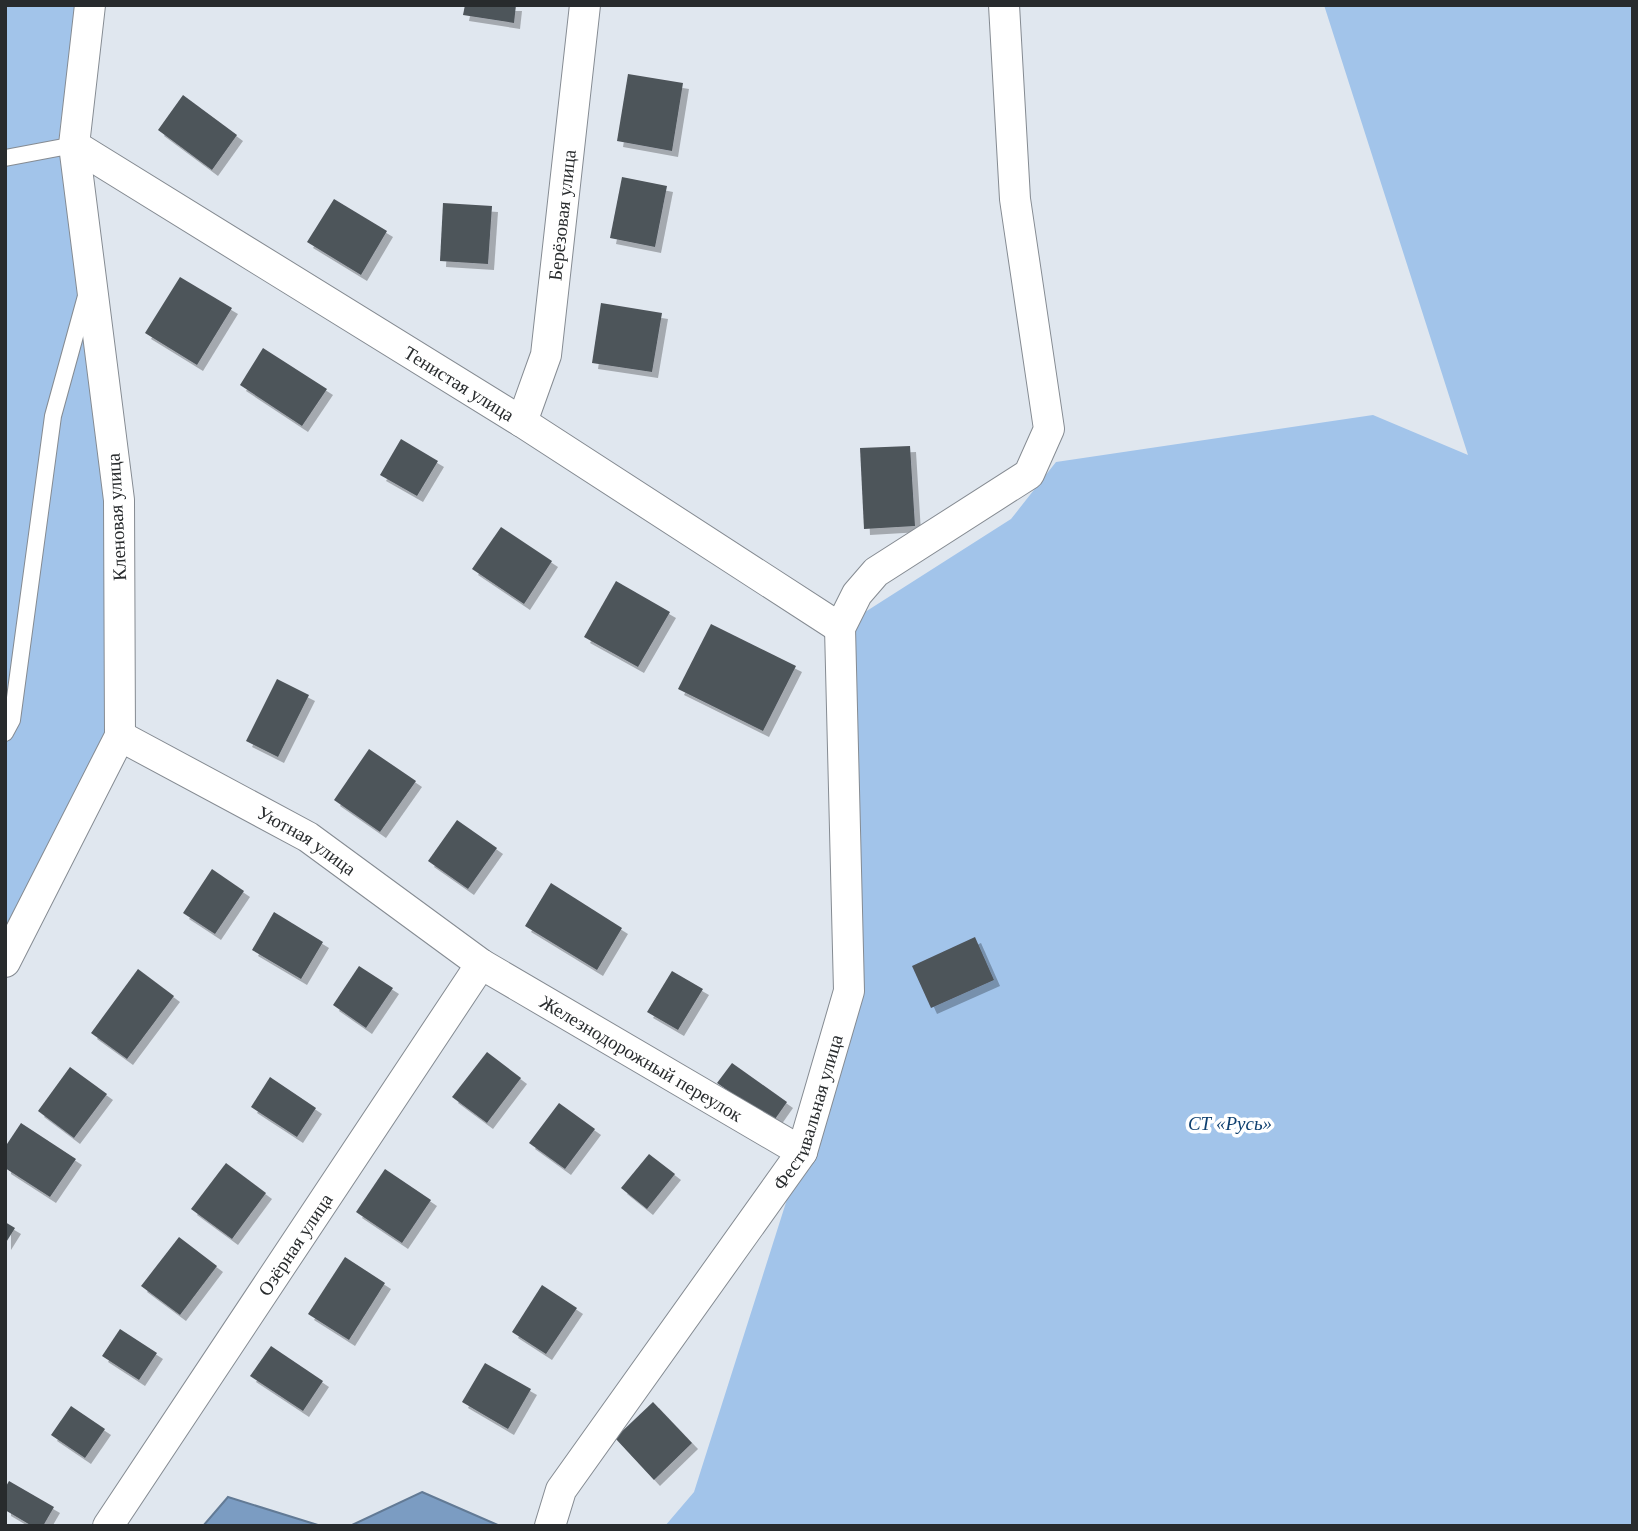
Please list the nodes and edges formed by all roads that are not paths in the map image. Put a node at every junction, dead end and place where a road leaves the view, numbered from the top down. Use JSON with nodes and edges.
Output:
{"nodes":[{"id":1,"x":90,"y":5,"type":"edge"},
{"id":2,"x":585,"y":5,"type":"edge"},
{"id":3,"x":1004,"y":5,"type":"edge"},
{"id":4,"x":74,"y":145,"type":"junction"},
{"id":5,"x":5,"y":158,"type":"edge"},
{"id":6,"x":91,"y":277,"type":"junction"},
{"id":7,"x":522,"y":422,"type":"junction"},
{"id":8,"x":840,"y":628,"type":"junction"},
{"id":9,"x":5,"y":733,"type":"edge"},
{"id":10,"x":120,"y":736,"type":"junction"},
{"id":11,"x":5,"y":962,"type":"edge"},
{"id":12,"x":481,"y":964,"type":"junction"},
{"id":13,"x":802,"y":1152,"type":"junction"},
{"id":14,"x":108,"y":1526,"type":"edge"},
{"id":15,"x":550,"y":1526,"type":"edge"}],
"edges":[{"from":1,"to":4,"type":"street","name":"Кленовая улица"},
{"from":2,"to":7,"type":"street","name":"Берёзовая улица"},
{"from":3,"to":8,"type":"street"},
{"from":4,"to":5,"type":"lane"},
{"from":4,"to":6,"type":"street","name":"Кленовая улица"},
{"from":4,"to":7,"type":"street","name":"Тенистая улица"},
{"from":6,"to":9,"type":"lane"},
{"from":6,"to":10,"type":"street","name":"Кленовая улица"},
{"from":7,"to":8,"type":"street","name":"Тенистая улица"},
{"from":8,"to":13,"type":"street","name":"Фестивальная улица"},
{"from":10,"to":11,"type":"street","name":"Кленовая улица"},
{"from":10,"to":12,"type":"street","name":"Уютная улица"},
{"from":12,"to":13,"type":"street","name":"Железнодорожный переулок"},
{"from":12,"to":14,"type":"street","name":"Озёрная улица"},
{"from":13,"to":15,"type":"street","name":"Фестивальная улица"}]}
